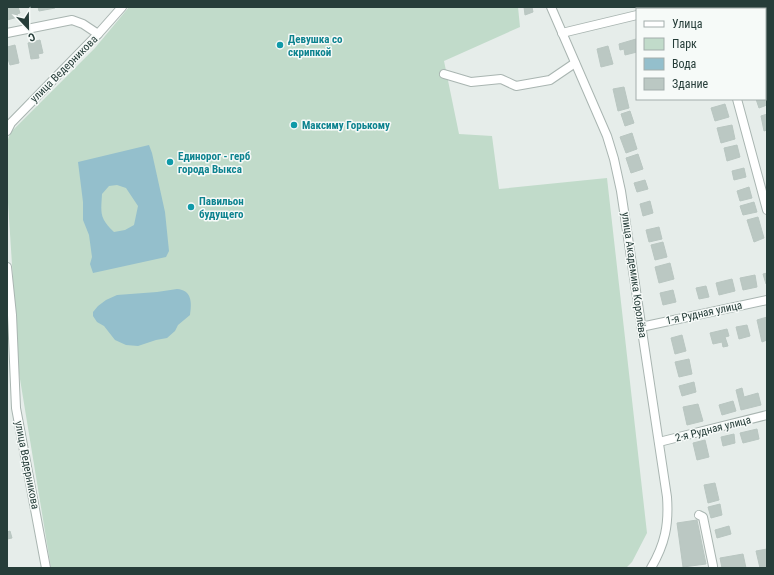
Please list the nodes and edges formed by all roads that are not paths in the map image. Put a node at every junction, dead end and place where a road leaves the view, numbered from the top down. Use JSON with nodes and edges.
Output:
{"nodes":[{"id":1,"x":122,"y":7,"type":"edge"},
{"id":2,"x":551,"y":7,"type":"edge"},
{"id":3,"x":636,"y":15,"type":"edge"},
{"id":4,"x":7,"y":33,"type":"edge"},
{"id":5,"x":562,"y":33,"type":"junction"},
{"id":6,"x":98,"y":34,"type":"junction"},
{"id":7,"x":576,"y":63,"type":"junction"},
{"id":8,"x":444,"y":74,"type":"dead end"},
{"id":9,"x":737,"y":100,"type":"edge"},
{"id":10,"x":7,"y":131,"type":"edge"},
{"id":11,"x":767,"y":210,"type":"edge"},
{"id":12,"x":7,"y":267,"type":"edge"},
{"id":13,"x":767,"y":300,"type":"edge"},
{"id":14,"x":641,"y":327,"type":"junction"},
{"id":15,"x":767,"y":415,"type":"edge"},
{"id":16,"x":660,"y":442,"type":"junction"},
{"id":17,"x":699,"y":515,"type":"dead end"},
{"id":18,"x":660,"y":553,"type":"junction"},
{"id":19,"x":713,"y":566,"type":"dead end"},
{"id":20,"x":46,"y":568,"type":"edge"},
{"id":21,"x":651,"y":568,"type":"edge"},
{"id":22,"x":659,"y":568,"type":"edge"}],
"edges":[{"from":1,"to":6,"type":"street","name":"улица Ведерникова"},
{"from":2,"to":5,"type":"street","name":"улица Академика Королёва"},
{"from":3,"to":5,"type":"street"},
{"from":4,"to":6,"type":"street"},
{"from":5,"to":7,"type":"street","name":"улица Академика Королёва"},
{"from":6,"to":10,"type":"street","name":"улица Ведерникова"},
{"from":7,"to":8,"type":"street"},
{"from":7,"to":14,"type":"street","name":"улица Академика Королёва"},
{"from":9,"to":11,"type":"street"},
{"from":12,"to":20,"type":"street","name":"улица Ведерникова"},
{"from":13,"to":14,"type":"street","name":"1-я Рудная улица"},
{"from":14,"to":16,"type":"street","name":"улица Академика Королёва"},
{"from":15,"to":16,"type":"street","name":"2-я Рудная улица"},
{"from":16,"to":18,"type":"street","name":"улица Академика Королёва"},
{"from":17,"to":19,"type":"street"},
{"from":18,"to":21,"type":"street"},
{"from":18,"to":22,"type":"street"}]}
